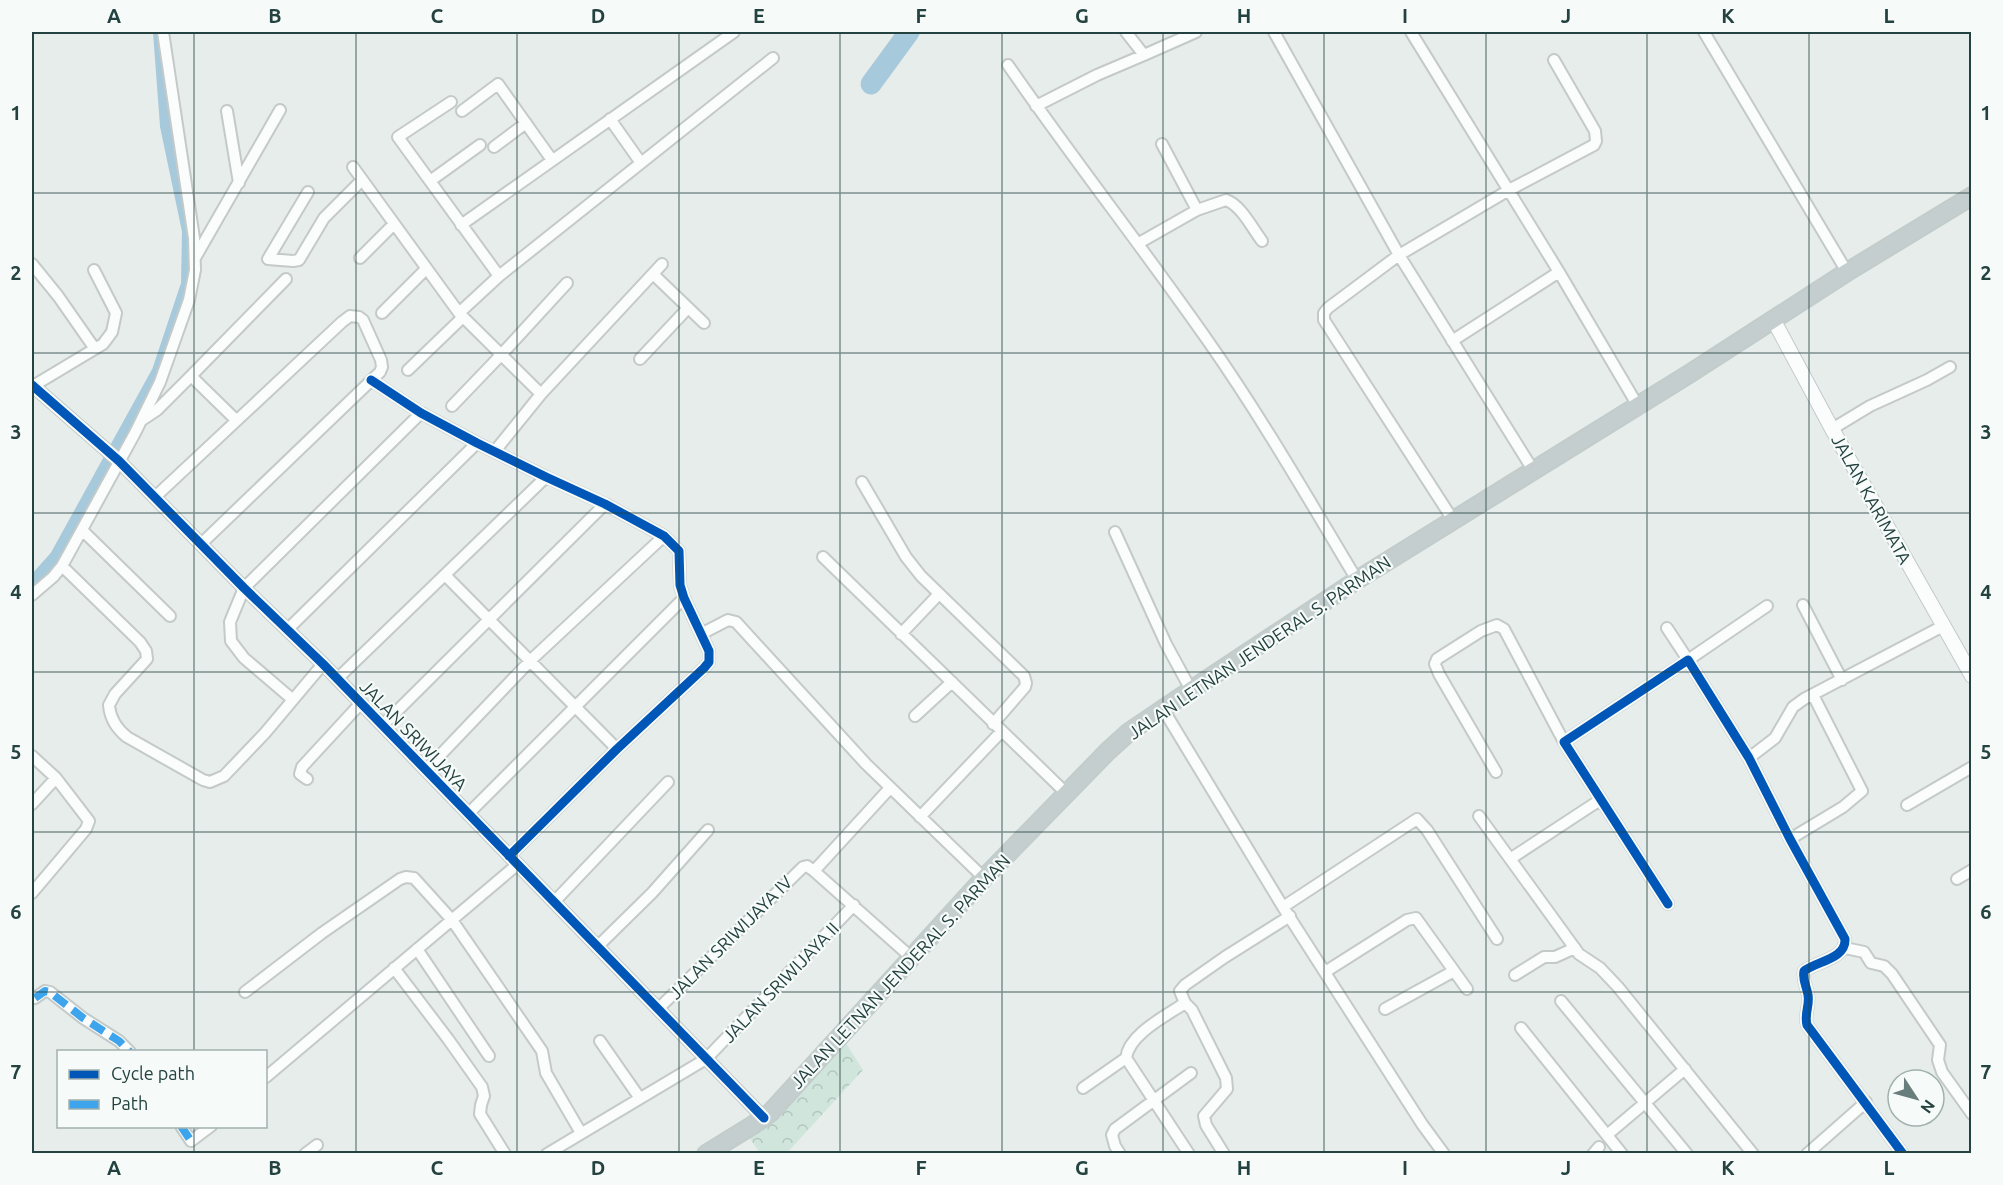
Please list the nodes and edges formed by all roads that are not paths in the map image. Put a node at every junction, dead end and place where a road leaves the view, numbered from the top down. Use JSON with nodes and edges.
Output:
{"nodes":[{"id":1,"x":163,"y":32,"type":"edge"},
{"id":2,"x":734,"y":32,"type":"edge"},
{"id":3,"x":1126,"y":32,"type":"edge"},
{"id":4,"x":1196,"y":32,"type":"edge"},
{"id":5,"x":1274,"y":32,"type":"edge"},
{"id":6,"x":1411,"y":32,"type":"edge"},
{"id":7,"x":1704,"y":32,"type":"edge"},
{"id":8,"x":1144,"y":55,"type":"junction"},
{"id":9,"x":773,"y":58,"type":"dead end"},
{"id":10,"x":1554,"y":60,"type":"dead end"},
{"id":11,"x":1008,"y":65,"type":"dead end"},
{"id":12,"x":451,"y":102,"type":"dead end"},
{"id":13,"x":1036,"y":106,"type":"junction"},
{"id":14,"x":280,"y":110,"type":"dead end"},
{"id":15,"x":227,"y":111,"type":"dead end"},
{"id":16,"x":462,"y":111,"type":"dead end"},
{"id":17,"x":610,"y":119,"type":"junction"},
{"id":18,"x":526,"y":123,"type":"junction"},
{"id":19,"x":1162,"y":144,"type":"dead end"},
{"id":20,"x":480,"y":145,"type":"dead end"},
{"id":21,"x":494,"y":147,"type":"dead end"},
{"id":22,"x":552,"y":160,"type":"junction"},
{"id":23,"x":640,"y":163,"type":"junction"},
{"id":24,"x":353,"y":167,"type":"dead end"},
{"id":25,"x":362,"y":180,"type":"junction"},
{"id":26,"x":430,"y":181,"type":"junction"},
{"id":27,"x":239,"y":183,"type":"junction"},
{"id":28,"x":1509,"y":190,"type":"junction"},
{"id":29,"x":308,"y":192,"type":"dead end"},
{"id":30,"x":1971,"y":196,"type":"edge"},
{"id":31,"x":1197,"y":210,"type":"junction"},
{"id":32,"x":394,"y":224,"type":"junction"},
{"id":33,"x":461,"y":225,"type":"junction"},
{"id":34,"x":1262,"y":241,"type":"dead end"},
{"id":35,"x":1139,"y":243,"type":"junction"},
{"id":36,"x":1399,"y":255,"type":"junction"},
{"id":37,"x":195,"y":258,"type":"junction"},
{"id":38,"x":360,"y":258,"type":"dead end"},
{"id":39,"x":32,"y":264,"type":"edge"},
{"id":40,"x":662,"y":264,"type":"dead end"},
{"id":41,"x":426,"y":269,"type":"junction"},
{"id":42,"x":94,"y":270,"type":"dead end"},
{"id":43,"x":1559,"y":272,"type":"junction"},
{"id":44,"x":1847,"y":272,"type":"junction"},
{"id":45,"x":653,"y":274,"type":"junction"},
{"id":46,"x":499,"y":276,"type":"junction"},
{"id":47,"x":286,"y":279,"type":"dead end"},
{"id":48,"x":567,"y":283,"type":"dead end"},
{"id":49,"x":688,"y":308,"type":"junction"},
{"id":50,"x":382,"y":313,"type":"dead end"},
{"id":51,"x":461,"y":315,"type":"junction"},
{"id":52,"x":1774,"y":321,"type":"junction"},
{"id":53,"x":704,"y":323,"type":"dead end"},
{"id":54,"x":1452,"y":341,"type":"junction"},
{"id":55,"x":95,"y":349,"type":"junction"},
{"id":56,"x":501,"y":355,"type":"junction"},
{"id":57,"x":640,"y":359,"type":"dead end"},
{"id":58,"x":1950,"y":367,"type":"dead end"},
{"id":59,"x":408,"y":370,"type":"dead end"},
{"id":60,"x":191,"y":376,"type":"junction"},
{"id":61,"x":371,"y":380,"type":"junction"},
{"id":62,"x":32,"y":385,"type":"edge"},
{"id":63,"x":541,"y":394,"type":"junction"},
{"id":64,"x":452,"y":406,"type":"dead end"},
{"id":65,"x":1638,"y":406,"type":"junction"},
{"id":66,"x":421,"y":412,"type":"junction"},
{"id":67,"x":141,"y":420,"type":"junction"},
{"id":68,"x":236,"y":420,"type":"junction"},
{"id":69,"x":1832,"y":429,"type":"junction"},
{"id":70,"x":477,"y":443,"type":"junction"},
{"id":71,"x":495,"y":451,"type":"junction"},
{"id":72,"x":117,"y":459,"type":"junction"},
{"id":73,"x":1533,"y":470,"type":"junction"},
{"id":74,"x":546,"y":477,"type":"junction"},
{"id":75,"x":862,"y":482,"type":"dead end"},
{"id":76,"x":155,"y":497,"type":"junction"},
{"id":77,"x":605,"y":504,"type":"junction"},
{"id":78,"x":1453,"y":520,"type":"junction"},
{"id":79,"x":83,"y":531,"type":"junction"},
{"id":80,"x":1115,"y":532,"type":"dead end"},
{"id":81,"x":664,"y":536,"type":"junction"},
{"id":82,"x":201,"y":544,"type":"junction"},
{"id":83,"x":823,"y":557,"type":"dead end"},
{"id":84,"x":62,"y":566,"type":"junction"},
{"id":85,"x":445,"y":575,"type":"junction"},
{"id":86,"x":1357,"y":580,"type":"junction"},
{"id":87,"x":244,"y":588,"type":"junction"},
{"id":88,"x":939,"y":594,"type":"junction"},
{"id":89,"x":32,"y":595,"type":"edge"},
{"id":90,"x":684,"y":598,"type":"junction"},
{"id":91,"x":1803,"y":605,"type":"dead end"},
{"id":92,"x":1767,"y":606,"type":"dead end"},
{"id":93,"x":171,"y":616,"type":"dead end"},
{"id":94,"x":489,"y":619,"type":"junction"},
{"id":95,"x":1943,"y":626,"type":"junction"},
{"id":96,"x":1667,"y":628,"type":"dead end"},
{"id":97,"x":287,"y":630,"type":"junction"},
{"id":98,"x":701,"y":634,"type":"junction"},
{"id":99,"x":901,"y":634,"type":"junction"},
{"id":100,"x":531,"y":660,"type":"junction"},
{"id":101,"x":1688,"y":660,"type":"junction"},
{"id":102,"x":322,"y":664,"type":"junction"},
{"id":103,"x":1971,"y":676,"type":"edge"},
{"id":104,"x":337,"y":679,"type":"junction"},
{"id":105,"x":1842,"y":680,"type":"junction"},
{"id":106,"x":952,"y":682,"type":"junction"},
{"id":107,"x":1191,"y":690,"type":"junction"},
{"id":108,"x":1813,"y":695,"type":"junction"},
{"id":109,"x":292,"y":699,"type":"junction"},
{"id":110,"x":361,"y":703,"type":"junction"},
{"id":111,"x":575,"y":707,"type":"junction"},
{"id":112,"x":1162,"y":709,"type":"junction"},
{"id":113,"x":915,"y":716,"type":"dead end"},
{"id":114,"x":383,"y":725,"type":"junction"},
{"id":115,"x":997,"y":728,"type":"junction"},
{"id":116,"x":1564,"y":742,"type":"junction"},
{"id":117,"x":617,"y":749,"type":"junction"},
{"id":118,"x":32,"y":756,"type":"edge"},
{"id":119,"x":1749,"y":758,"type":"junction"},
{"id":120,"x":1971,"y":766,"type":"edge"},
{"id":121,"x":426,"y":770,"type":"junction"},
{"id":122,"x":1496,"y":772,"type":"dead end"},
{"id":123,"x":56,"y":778,"type":"junction"},
{"id":124,"x":307,"y":779,"type":"dead end"},
{"id":125,"x":668,"y":782,"type":"dead end"},
{"id":126,"x":890,"y":788,"type":"junction"},
{"id":127,"x":1067,"y":794,"type":"junction"},
{"id":128,"x":1600,"y":800,"type":"junction"},
{"id":129,"x":32,"y":804,"type":"edge"},
{"id":130,"x":1907,"y":805,"type":"dead end"},
{"id":131,"x":468,"y":814,"type":"junction"},
{"id":132,"x":1479,"y":816,"type":"dead end"},
{"id":133,"x":920,"y":817,"type":"junction"},
{"id":134,"x":708,"y":830,"type":"dead end"},
{"id":135,"x":1790,"y":839,"type":"junction"},
{"id":136,"x":1510,"y":859,"type":"junction"},
{"id":137,"x":514,"y":860,"type":"junction"},
{"id":138,"x":1971,"y":870,"type":"edge"},
{"id":139,"x":814,"y":871,"type":"junction"},
{"id":140,"x":984,"y":878,"type":"junction"},
{"id":141,"x":1957,"y":879,"type":"dead end"},
{"id":142,"x":32,"y":893,"type":"edge"},
{"id":143,"x":554,"y":902,"type":"junction"},
{"id":144,"x":1668,"y":904,"type":"dead end"},
{"id":145,"x":854,"y":905,"type":"junction"},
{"id":146,"x":1286,"y":911,"type":"junction"},
{"id":147,"x":452,"y":920,"type":"junction"},
{"id":148,"x":1497,"y":939,"type":"dead end"},
{"id":149,"x":597,"y":947,"type":"junction"},
{"id":150,"x":1845,"y":948,"type":"junction"},
{"id":151,"x":417,"y":949,"type":"junction"},
{"id":152,"x":1577,"y":951,"type":"junction"},
{"id":153,"x":912,"y":958,"type":"junction"},
{"id":154,"x":394,"y":968,"type":"junction"},
{"id":155,"x":1454,"y":971,"type":"junction"},
{"id":156,"x":1325,"y":972,"type":"junction"},
{"id":157,"x":1515,"y":975,"type":"dead end"},
{"id":158,"x":1467,"y":989,"type":"dead end"},
{"id":159,"x":245,"y":992,"type":"dead end"},
{"id":160,"x":32,"y":996,"type":"edge"},
{"id":161,"x":1561,"y":1001,"type":"dead end"},
{"id":162,"x":1185,"y":1003,"type":"junction"},
{"id":163,"x":658,"y":1009,"type":"junction"},
{"id":164,"x":1385,"y":1010,"type":"dead end"},
{"id":165,"x":1521,"y":1028,"type":"dead end"},
{"id":166,"x":600,"y":1041,"type":"dead end"},
{"id":167,"x":128,"y":1050,"type":"edge"},
{"id":168,"x":489,"y":1056,"type":"dead end"},
{"id":169,"x":1126,"y":1058,"type":"junction"},
{"id":170,"x":706,"y":1059,"type":"junction"},
{"id":171,"x":1685,"y":1069,"type":"junction"},
{"id":172,"x":1191,"y":1073,"type":"dead end"},
{"id":173,"x":267,"y":1076,"type":"edge"},
{"id":174,"x":1083,"y":1088,"type":"dead end"},
{"id":175,"x":639,"y":1097,"type":"junction"},
{"id":176,"x":1155,"y":1101,"type":"junction"},
{"id":177,"x":1644,"y":1102,"type":"junction"},
{"id":178,"x":1866,"y":1102,"type":"junction"},
{"id":179,"x":1971,"y":1114,"type":"edge"},
{"id":180,"x":764,"y":1118,"type":"junction"},
{"id":181,"x":182,"y":1128,"type":"edge"},
{"id":182,"x":208,"y":1128,"type":"edge"},
{"id":183,"x":581,"y":1133,"type":"junction"},
{"id":184,"x":1607,"y":1135,"type":"junction"},
{"id":185,"x":317,"y":1145,"type":"dead end"},
{"id":186,"x":560,"y":1150,"type":"edge"},
{"id":187,"x":305,"y":1154,"type":"edge"},
{"id":188,"x":505,"y":1154,"type":"edge"},
{"id":189,"x":547,"y":1154,"type":"edge"},
{"id":190,"x":706,"y":1154,"type":"edge"},
{"id":191,"x":1120,"y":1154,"type":"edge"},
{"id":192,"x":1189,"y":1154,"type":"edge"},
{"id":193,"x":1224,"y":1154,"type":"edge"},
{"id":194,"x":1444,"y":1154,"type":"edge"},
{"id":195,"x":1622,"y":1154,"type":"edge"},
{"id":196,"x":1688,"y":1154,"type":"edge"},
{"id":197,"x":1753,"y":1154,"type":"edge"},
{"id":198,"x":1807,"y":1154,"type":"edge"},
{"id":199,"x":1904,"y":1154,"type":"edge"}],
"edges":[{"from":1,"to":37,"type":"street"},
{"from":2,"to":17,"type":"street"},
{"from":3,"to":8,"type":"street"},
{"from":4,"to":8,"type":"street"},
{"from":5,"to":36,"type":"street"},
{"from":6,"to":28,"type":"street"},
{"from":7,"to":44,"type":"street"},
{"from":8,"to":13,"type":"street"},
{"from":9,"to":23,"type":"street"},
{"from":10,"to":28,"type":"street"},
{"from":11,"to":13,"type":"street"},
{"from":12,"to":26,"type":"street"},
{"from":13,"to":35,"type":"street"},
{"from":14,"to":27,"type":"street"},
{"from":15,"to":27,"type":"street"},
{"from":16,"to":18,"type":"street"},
{"from":17,"to":22,"type":"street"},
{"from":17,"to":23,"type":"street"},
{"from":18,"to":21,"type":"street"},
{"from":18,"to":22,"type":"street"},
{"from":19,"to":31,"type":"street"},
{"from":20,"to":26,"type":"street"},
{"from":22,"to":33,"type":"street"},
{"from":23,"to":46,"type":"street"},
{"from":24,"to":25,"type":"street"},
{"from":25,"to":29,"type":"street"},
{"from":25,"to":32,"type":"street"},
{"from":26,"to":33,"type":"street"},
{"from":27,"to":37,"type":"street"},
{"from":28,"to":36,"type":"street"},
{"from":28,"to":43,"type":"street"},
{"from":30,"to":44,"type":"highway","name":"JALAN LETNAN JENDERAL S. PARMAN"},
{"from":31,"to":34,"type":"street"},
{"from":31,"to":35,"type":"street"},
{"from":32,"to":38,"type":"street"},
{"from":32,"to":41,"type":"street"},
{"from":33,"to":46,"type":"street"},
{"from":35,"to":86,"type":"street"},
{"from":36,"to":54,"type":"street"},
{"from":36,"to":78,"type":"street"},
{"from":37,"to":67,"type":"street"},
{"from":39,"to":55,"type":"street"},
{"from":40,"to":45,"type":"street"},
{"from":41,"to":50,"type":"street"},
{"from":41,"to":51,"type":"street"},
{"from":42,"to":55,"type":"street"},
{"from":43,"to":54,"type":"street"},
{"from":43,"to":65,"type":"street"},
{"from":44,"to":52,"type":"highway","name":"JALAN LETNAN JENDERAL S. PARMAN"},
{"from":45,"to":49,"type":"street"},
{"from":45,"to":63,"type":"street"},
{"from":46,"to":51,"type":"street"},
{"from":47,"to":60,"type":"street"},
{"from":48,"to":56,"type":"street"},
{"from":49,"to":53,"type":"street"},
{"from":49,"to":57,"type":"street"},
{"from":51,"to":56,"type":"street"},
{"from":51,"to":59,"type":"street"},
{"from":52,"to":65,"type":"highway","name":"JALAN LETNAN JENDERAL S. PARMAN"},
{"from":52,"to":69,"type":"main road","name":"JALAN KARIMATA"},
{"from":54,"to":73,"type":"street"},
{"from":55,"to":62,"type":"street"},
{"from":56,"to":63,"type":"street"},
{"from":56,"to":64,"type":"street"},
{"from":58,"to":69,"type":"street"},
{"from":60,"to":67,"type":"street"},
{"from":60,"to":68,"type":"street"},
{"from":61,"to":66,"type":"street"},
{"from":61,"to":68,"type":"street"},
{"from":61,"to":82,"type":"street"},
{"from":62,"to":72,"type":"street","name":"JALAN SRIWIJAYA"},
{"from":63,"to":71,"type":"street"},
{"from":65,"to":73,"type":"highway","name":"JALAN LETNAN JENDERAL S. PARMAN"},
{"from":66,"to":70,"type":"street"},
{"from":66,"to":87,"type":"street"},
{"from":67,"to":72,"type":"street"},
{"from":68,"to":76,"type":"street"},
{"from":69,"to":95,"type":"main road","name":"JALAN KARIMATA"},
{"from":70,"to":71,"type":"street"},
{"from":70,"to":97,"type":"street"},
{"from":71,"to":74,"type":"street"},
{"from":72,"to":76,"type":"street","name":"JALAN SRIWIJAYA"},
{"from":72,"to":79,"type":"street"},
{"from":73,"to":78,"type":"highway","name":"JALAN LETNAN JENDERAL S. PARMAN"},
{"from":74,"to":77,"type":"street"},
{"from":74,"to":85,"type":"street"},
{"from":75,"to":88,"type":"street"},
{"from":76,"to":82,"type":"street","name":"JALAN SRIWIJAYA"},
{"from":77,"to":81,"type":"street"},
{"from":77,"to":94,"type":"street"},
{"from":78,"to":86,"type":"highway","name":"JALAN LETNAN JENDERAL S. PARMAN"},
{"from":79,"to":84,"type":"street"},
{"from":79,"to":93,"type":"street"},
{"from":80,"to":107,"type":"street"},
{"from":81,"to":90,"type":"street"},
{"from":81,"to":100,"type":"street"},
{"from":82,"to":87,"type":"street","name":"JALAN SRIWIJAYA"},
{"from":83,"to":99,"type":"street"},
{"from":84,"to":89,"type":"street"},
{"from":84,"to":109,"type":"street"},
{"from":85,"to":94,"type":"street"},
{"from":85,"to":104,"type":"street"},
{"from":86,"to":107,"type":"highway","name":"JALAN LETNAN JENDERAL S. PARMAN"},
{"from":87,"to":97,"type":"street","name":"JALAN SRIWIJAYA"},
{"from":87,"to":109,"type":"street"},
{"from":88,"to":99,"type":"street"},
{"from":88,"to":115,"type":"street"},
{"from":90,"to":98,"type":"street"},
{"from":90,"to":111,"type":"street"},
{"from":91,"to":105,"type":"street"},
{"from":92,"to":101,"type":"street"},
{"from":94,"to":100,"type":"street"},
{"from":94,"to":114,"type":"street"},
{"from":95,"to":103,"type":"main road","name":"JALAN KARIMATA"},
{"from":95,"to":105,"type":"street"},
{"from":96,"to":101,"type":"street"},
{"from":97,"to":102,"type":"street","name":"JALAN SRIWIJAYA"},
{"from":98,"to":117,"type":"street"},
{"from":98,"to":126,"type":"street"},
{"from":99,"to":106,"type":"street"},
{"from":100,"to":111,"type":"street"},
{"from":100,"to":121,"type":"street"},
{"from":101,"to":116,"type":"street"},
{"from":101,"to":119,"type":"street"},
{"from":102,"to":104,"type":"street","name":"JALAN SRIWIJAYA"},
{"from":102,"to":109,"type":"street"},
{"from":104,"to":110,"type":"street","name":"JALAN SRIWIJAYA"},
{"from":105,"to":108,"type":"street"},
{"from":106,"to":113,"type":"street"},
{"from":106,"to":115,"type":"street"},
{"from":107,"to":112,"type":"highway","name":"JALAN LETNAN JENDERAL S. PARMAN"},
{"from":108,"to":119,"type":"street"},
{"from":108,"to":135,"type":"street"},
{"from":110,"to":114,"type":"street","name":"JALAN SRIWIJAYA"},
{"from":110,"to":124,"type":"street"},
{"from":111,"to":117,"type":"street"},
{"from":111,"to":131,"type":"street"},
{"from":112,"to":127,"type":"highway","name":"JALAN LETNAN JENDERAL S. PARMAN"},
{"from":112,"to":146,"type":"street"},
{"from":114,"to":121,"type":"street","name":"JALAN SRIWIJAYA"},
{"from":115,"to":127,"type":"street"},
{"from":115,"to":133,"type":"street"},
{"from":116,"to":122,"type":"street"},
{"from":116,"to":128,"type":"street"},
{"from":117,"to":137,"type":"street"},
{"from":118,"to":123,"type":"street"},
{"from":119,"to":135,"type":"street"},
{"from":120,"to":130,"type":"street"},
{"from":121,"to":131,"type":"street","name":"JALAN SRIWIJAYA"},
{"from":123,"to":129,"type":"street"},
{"from":123,"to":142,"type":"street"},
{"from":125,"to":143,"type":"street"},
{"from":126,"to":133,"type":"street"},
{"from":126,"to":139,"type":"street"},
{"from":127,"to":140,"type":"highway","name":"JALAN LETNAN JENDERAL S. PARMAN"},
{"from":128,"to":136,"type":"street"},
{"from":128,"to":144,"type":"street"},
{"from":131,"to":137,"type":"street","name":"JALAN SRIWIJAYA"},
{"from":132,"to":136,"type":"street"},
{"from":133,"to":140,"type":"street"},
{"from":134,"to":149,"type":"street"},
{"from":135,"to":150,"type":"street"},
{"from":136,"to":152,"type":"street"},
{"from":137,"to":143,"type":"street","name":"JALAN SRIWIJAYA"},
{"from":137,"to":147,"type":"street"},
{"from":138,"to":141,"type":"street"},
{"from":139,"to":145,"type":"street"},
{"from":139,"to":163,"type":"street","name":"JALAN SRIWIJAYA IV"},
{"from":140,"to":153,"type":"highway","name":"JALAN LETNAN JENDERAL S. PARMAN"},
{"from":143,"to":149,"type":"street","name":"JALAN SRIWIJAYA"},
{"from":145,"to":153,"type":"street"},
{"from":145,"to":170,"type":"street","name":"JALAN SRIWIJAYA II"},
{"from":146,"to":148,"type":"street"},
{"from":146,"to":156,"type":"street"},
{"from":146,"to":162,"type":"street"},
{"from":147,"to":151,"type":"street"},
{"from":147,"to":159,"type":"street"},
{"from":147,"to":183,"type":"street"},
{"from":149,"to":163,"type":"street","name":"JALAN SRIWIJAYA"},
{"from":150,"to":178,"type":"street"},
{"from":150,"to":179,"type":"street"},
{"from":151,"to":154,"type":"street"},
{"from":151,"to":168,"type":"street"},
{"from":152,"to":157,"type":"street"},
{"from":152,"to":171,"type":"street"},
{"from":153,"to":180,"type":"highway","name":"JALAN LETNAN JENDERAL S. PARMAN"},
{"from":154,"to":173,"type":"street"},
{"from":154,"to":188,"type":"street"},
{"from":155,"to":156,"type":"street"},
{"from":155,"to":158,"type":"street"},
{"from":155,"to":164,"type":"street"},
{"from":156,"to":194,"type":"street"},
{"from":160,"to":167,"type":"street"},
{"from":161,"to":177,"type":"street"},
{"from":162,"to":169,"type":"street"},
{"from":162,"to":193,"type":"street"},
{"from":163,"to":170,"type":"street","name":"JALAN SRIWIJAYA"},
{"from":165,"to":184,"type":"street"},
{"from":166,"to":175,"type":"street"},
{"from":169,"to":174,"type":"street"},
{"from":169,"to":176,"type":"street"},
{"from":170,"to":175,"type":"street","name":"JALAN SRIWIJAYA II"},
{"from":170,"to":180,"type":"street","name":"JALAN SRIWIJAYA"},
{"from":171,"to":177,"type":"street"},
{"from":171,"to":197,"type":"street"},
{"from":172,"to":176,"type":"street"},
{"from":175,"to":183,"type":"street","name":"JALAN SRIWIJAYA II"},
{"from":176,"to":191,"type":"street"},
{"from":176,"to":192,"type":"street"},
{"from":177,"to":184,"type":"street"},
{"from":177,"to":196,"type":"street"},
{"from":178,"to":198,"type":"street"},
{"from":178,"to":199,"type":"street"},
{"from":180,"to":190,"type":"highway","name":"JALAN LETNAN JENDERAL S. PARMAN"},
{"from":181,"to":182,"type":"street"},
{"from":183,"to":186,"type":"street","name":"JALAN SRIWIJAYA II"},
{"from":184,"to":195,"type":"street"},
{"from":185,"to":187,"type":"street"},
{"from":186,"to":189,"type":"street","name":"JALAN SRIWIJAYA II"}]}
